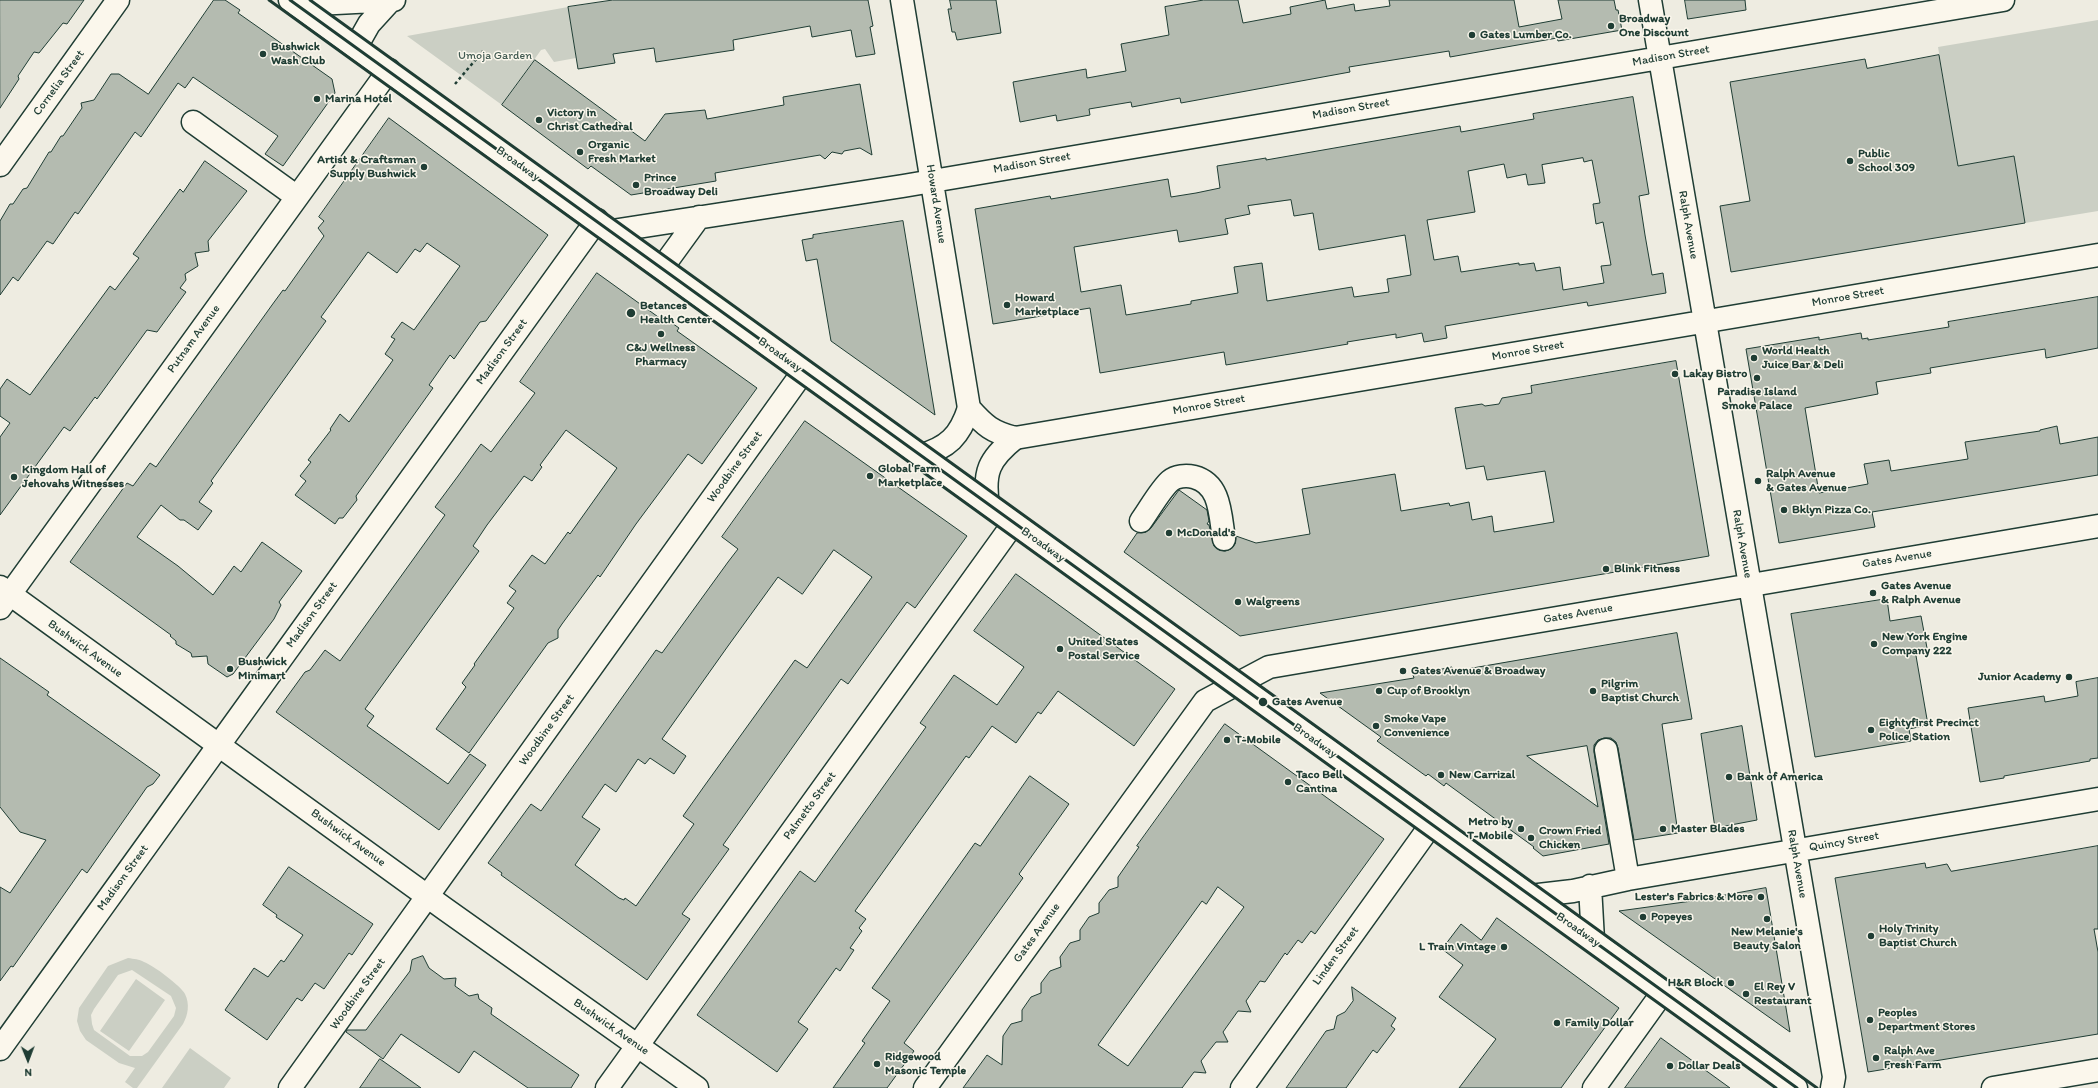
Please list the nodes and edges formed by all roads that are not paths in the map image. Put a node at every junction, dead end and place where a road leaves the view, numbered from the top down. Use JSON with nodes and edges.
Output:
{"nodes":[{"id":1,"x":118,"y":0,"type":"edge"},
{"id":2,"x":392,"y":0,"type":"edge"},
{"id":3,"x":902,"y":0,"type":"edge"},
{"id":4,"x":1650,"y":0,"type":"edge"},
{"id":5,"x":2003,"y":0,"type":"edge"},
{"id":6,"x":294,"y":3,"type":"edge"},
{"id":7,"x":356,"y":47,"type":"junction"},
{"id":8,"x":1660,"y":58,"type":"junction"},
{"id":9,"x":389,"y":70,"type":"junction"},
{"id":10,"x":193,"y":122,"type":"dead end"},
{"id":11,"x":0,"y":165,"type":"edge"},
{"id":12,"x":932,"y":180,"type":"junction"},
{"id":13,"x":297,"y":197,"type":"junction"},
{"id":14,"x":700,"y":216,"type":"junction"},
{"id":15,"x":604,"y":226,"type":"junction"},
{"id":16,"x":2098,"y":255,"type":"edge"},
{"id":17,"x":662,"y":268,"type":"junction"},
{"id":18,"x":1704,"y":321,"type":"junction"},
{"id":19,"x":803,"y":372,"type":"junction"},
{"id":20,"x":969,"y":408,"type":"junction"},
{"id":21,"x":1016,"y":438,"type":"junction"},
{"id":22,"x":919,"y":456,"type":"junction"},
{"id":23,"x":988,"y":505,"type":"junction"},
{"id":24,"x":1141,"y":521,"type":"dead end"},
{"id":25,"x":1013,"y":524,"type":"junction"},
{"id":26,"x":2098,"y":526,"type":"edge"},
{"id":27,"x":1224,"y":539,"type":"dead end"},
{"id":28,"x":1749,"y":584,"type":"junction"},
{"id":29,"x":3,"y":596,"type":"edge"},
{"id":30,"x":1236,"y":684,"type":"junction"},
{"id":31,"x":219,"y":745,"type":"junction"},
{"id":32,"x":1606,"y":750,"type":"dead end"},
{"id":33,"x":2098,"y":799,"type":"edge"},
{"id":34,"x":1431,"y":825,"type":"junction"},
{"id":35,"x":1795,"y":851,"type":"junction"},
{"id":36,"x":1628,"y":879,"type":"junction"},
{"id":37,"x":1590,"y":886,"type":"junction"},
{"id":38,"x":1530,"y":896,"type":"junction"},
{"id":39,"x":428,"y":897,"type":"junction"},
{"id":40,"x":1593,"y":940,"type":"junction"},
{"id":41,"x":1663,"y":992,"type":"junction"},
{"id":42,"x":638,"y":1046,"type":"junction"},
{"id":43,"x":0,"y":1049,"type":"edge"},
{"id":44,"x":2098,"y":1070,"type":"edge"},
{"id":45,"x":290,"y":1088,"type":"edge"},
{"id":46,"x":607,"y":1088,"type":"edge"},
{"id":47,"x":697,"y":1088,"type":"edge"},
{"id":48,"x":925,"y":1088,"type":"edge"},
{"id":49,"x":1242,"y":1088,"type":"edge"},
{"id":50,"x":1594,"y":1088,"type":"edge"},
{"id":51,"x":1796,"y":1088,"type":"edge"},
{"id":52,"x":1832,"y":1088,"type":"edge"},
{"id":53,"x":1993,"y":1088,"type":"edge"}],
"edges":[{"from":1,"to":11,"type":"street","name":"Cornelia Street"},
{"from":2,"to":6,"type":"street"},
{"from":2,"to":7,"type":"street"},
{"from":3,"to":12,"type":"street","name":"Howard Avenue"},
{"from":4,"to":8,"type":"street","name":"Ralph Avenue"},
{"from":5,"to":8,"type":"street","name":"Madison Street"},
{"from":6,"to":7,"type":"street","name":"Broadway"},
{"from":7,"to":9,"type":"street","name":"Broadway"},
{"from":8,"to":12,"type":"street","name":"Madison Street"},
{"from":8,"to":18,"type":"street","name":"Ralph Avenue"},
{"from":9,"to":13,"type":"street","name":"Putnam Avenue"},
{"from":9,"to":15,"type":"street","name":"Broadway"},
{"from":10,"to":13,"type":"street"},
{"from":12,"to":14,"type":"street","name":"Madison Street"},
{"from":12,"to":20,"type":"street","name":"Howard Avenue"},
{"from":13,"to":29,"type":"street","name":"Putnam Avenue"},
{"from":14,"to":15,"type":"street","name":"Madison Street"},
{"from":14,"to":17,"type":"street"},
{"from":15,"to":17,"type":"street","name":"Broadway"},
{"from":15,"to":31,"type":"street","name":"Madison Street"},
{"from":16,"to":18,"type":"street","name":"Monroe Street"},
{"from":17,"to":19,"type":"street","name":"Broadway"},
{"from":18,"to":21,"type":"street","name":"Monroe Street"},
{"from":18,"to":28,"type":"street","name":"Ralph Avenue"},
{"from":19,"to":22,"type":"street","name":"Broadway"},
{"from":19,"to":39,"type":"street","name":"Woodbine Street"},
{"from":20,"to":21,"type":"street","name":"Monroe Street"},
{"from":20,"to":22,"type":"street"},
{"from":21,"to":23,"type":"street"},
{"from":22,"to":23,"type":"street","name":"Broadway"},
{"from":23,"to":25,"type":"street","name":"Broadway"},
{"from":24,"to":27,"type":"street"},
{"from":25,"to":30,"type":"street","name":"Broadway"},
{"from":25,"to":42,"type":"street","name":"Palmetto Street"},
{"from":26,"to":28,"type":"street","name":"Gates Avenue"},
{"from":28,"to":30,"type":"street","name":"Gates Avenue"},
{"from":28,"to":35,"type":"street","name":"Ralph Avenue"},
{"from":29,"to":31,"type":"street","name":"Bushwick Avenue"},
{"from":30,"to":34,"type":"street","name":"Broadway"},
{"from":30,"to":48,"type":"street","name":"Gates Avenue"},
{"from":31,"to":39,"type":"street","name":"Bushwick Avenue"},
{"from":31,"to":43,"type":"street","name":"Madison Street"},
{"from":32,"to":36,"type":"street"},
{"from":33,"to":35,"type":"street","name":"Quincy Street"},
{"from":34,"to":38,"type":"street","name":"Broadway"},
{"from":34,"to":49,"type":"street","name":"Linden Street"},
{"from":35,"to":36,"type":"street","name":"Quincy Street"},
{"from":35,"to":52,"type":"street","name":"Ralph Avenue"},
{"from":36,"to":37,"type":"street","name":"Quincy Street"},
{"from":37,"to":38,"type":"street","name":"Quincy Street"},
{"from":37,"to":40,"type":"street"},
{"from":38,"to":40,"type":"street","name":"Broadway"},
{"from":39,"to":42,"type":"street","name":"Bushwick Avenue"},
{"from":39,"to":45,"type":"street","name":"Woodbine Street"},
{"from":40,"to":41,"type":"street","name":"Broadway"},
{"from":41,"to":50,"type":"street"},
{"from":41,"to":51,"type":"street","name":"Broadway"},
{"from":42,"to":46,"type":"street","name":"Palmetto Street"},
{"from":42,"to":47,"type":"street","name":"Bushwick Avenue"},
{"from":44,"to":53,"type":"street"}]}
